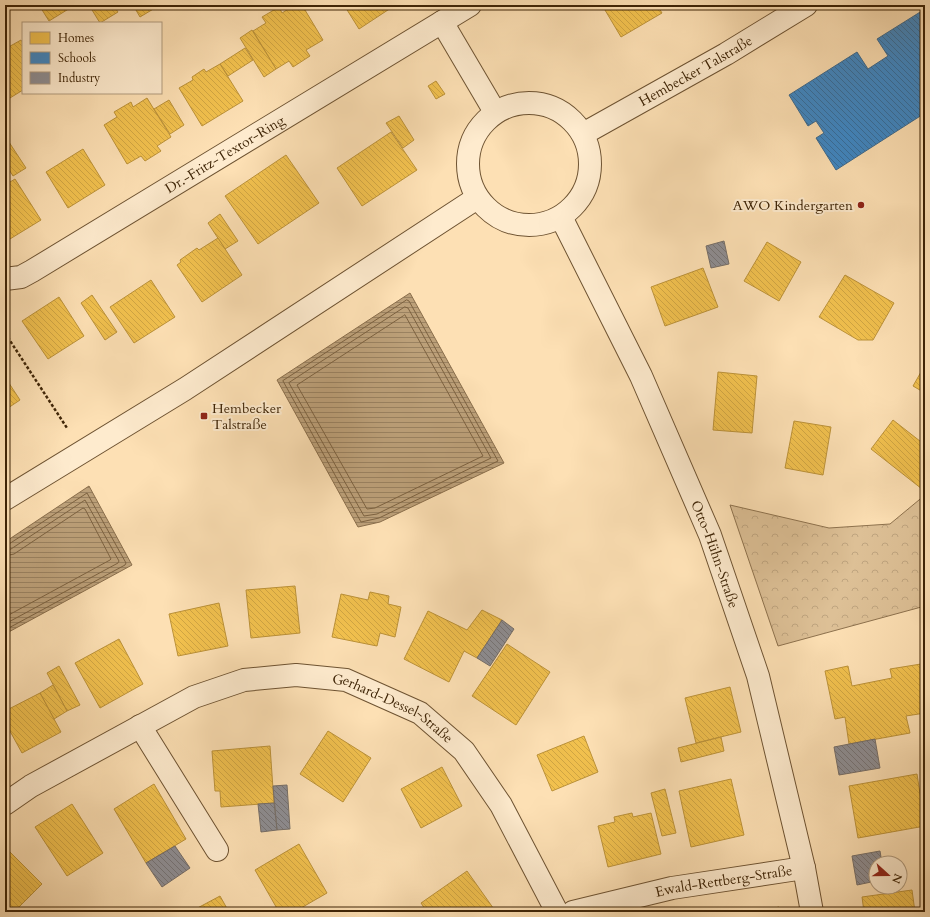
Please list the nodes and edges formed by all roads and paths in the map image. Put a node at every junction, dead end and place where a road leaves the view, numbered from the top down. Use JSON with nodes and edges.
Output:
{"nodes":[{"id":1,"x":470,"y":5,"type":"edge"},
{"id":2,"x":806,"y":5,"type":"edge"},
{"id":3,"x":442,"y":22,"type":"junction"},
{"id":4,"x":495,"y":112,"type":"junction"},
{"id":5,"x":583,"y":134,"type":"junction"},
{"id":6,"x":477,"y":198,"type":"junction"},
{"id":7,"x":561,"y":216,"type":"junction"},
{"id":8,"x":5,"y":279,"type":"edge"},
{"id":9,"x":5,"y":332,"type":"edge"},
{"id":10,"x":65,"y":425,"type":"dead end"},
{"id":11,"x":5,"y":499,"type":"edge"},
{"id":12,"x":140,"y":726,"type":"junction"},
{"id":13,"x":5,"y":804,"type":"edge"},
{"id":14,"x":216,"y":850,"type":"dead end"},
{"id":15,"x":804,"y":868,"type":"junction"},
{"id":16,"x":557,"y":912,"type":"edge"},
{"id":17,"x":573,"y":912,"type":"edge"},
{"id":18,"x":812,"y":912,"type":"edge"}],
"edges":[{"from":1,"to":3,"type":"street","name":"Dr.-Fritz-Textor-Ring"},
{"from":2,"to":5,"type":"street","name":"Hembecker Talstraße"},
{"from":3,"to":4,"type":"street"},
{"from":3,"to":8,"type":"street","name":"Dr.-Fritz-Textor-Ring"},
{"from":4,"to":5,"type":"street"},
{"from":4,"to":6,"type":"street"},
{"from":5,"to":7,"type":"street"},
{"from":6,"to":7,"type":"street"},
{"from":6,"to":11,"type":"street"},
{"from":7,"to":15,"type":"street","name":"Otto-Hühn-Straße"},
{"from":9,"to":10,"type":"path"},
{"from":12,"to":13,"type":"street","name":"Gerhard-Dessel-Straße"},
{"from":12,"to":14,"type":"street"},
{"from":12,"to":16,"type":"street","name":"Gerhard-Dessel-Straße"},
{"from":15,"to":17,"type":"street","name":"Ewald-Rettberg-Straße"},
{"from":15,"to":18,"type":"street","name":"Otto-Hühn-Straße"}]}
